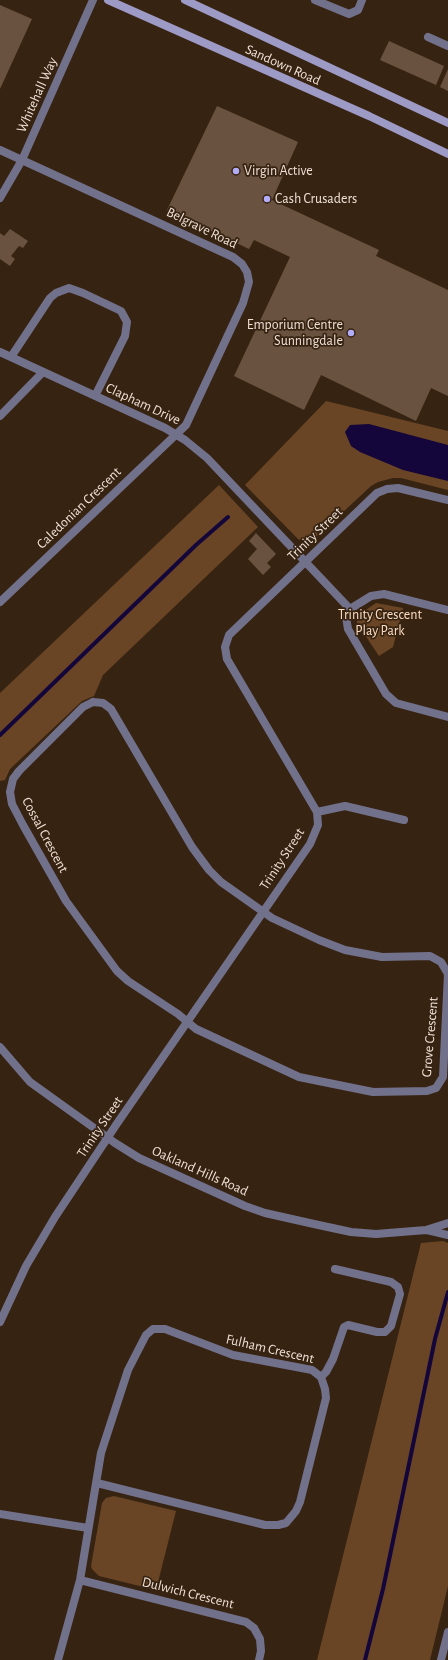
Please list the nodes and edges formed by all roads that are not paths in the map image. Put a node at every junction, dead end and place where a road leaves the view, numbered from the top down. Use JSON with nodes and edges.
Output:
{"nodes":[{"id":1,"x":93,"y":0,"type":"edge"},
{"id":2,"x":108,"y":0,"type":"edge"},
{"id":3,"x":185,"y":0,"type":"edge"},
{"id":4,"x":315,"y":0,"type":"edge"},
{"id":5,"x":362,"y":0,"type":"edge"},
{"id":6,"x":428,"y":37,"type":"dead end"},
{"id":7,"x":448,"y":46,"type":"edge"},
{"id":8,"x":448,"y":122,"type":"edge"},
{"id":9,"x":0,"y":150,"type":"edge"},
{"id":10,"x":448,"y":154,"type":"edge"},
{"id":11,"x":22,"y":160,"type":"junction"},
{"id":12,"x":0,"y":198,"type":"edge"},
{"id":13,"x":0,"y":352,"type":"edge"},
{"id":14,"x":11,"y":357,"type":"junction"},
{"id":15,"x":43,"y":372,"type":"junction"},
{"id":16,"x":95,"y":396,"type":"junction"},
{"id":17,"x":0,"y":416,"type":"edge"},
{"id":18,"x":177,"y":433,"type":"junction"},
{"id":19,"x":448,"y":500,"type":"edge"},
{"id":20,"x":305,"y":562,"type":"junction"},
{"id":21,"x":0,"y":602,"type":"edge"},
{"id":22,"x":350,"y":609,"type":"junction"},
{"id":23,"x":448,"y":610,"type":"edge"},
{"id":24,"x":448,"y":718,"type":"edge"},
{"id":25,"x":316,"y":812,"type":"junction"},
{"id":26,"x":404,"y":820,"type":"dead end"},
{"id":27,"x":263,"y":912,"type":"junction"},
{"id":28,"x":187,"y":1022,"type":"junction"},
{"id":29,"x":0,"y":1047,"type":"edge"},
{"id":30,"x":107,"y":1137,"type":"junction"},
{"id":31,"x":448,"y":1223,"type":"edge"},
{"id":32,"x":426,"y":1230,"type":"junction"},
{"id":33,"x":448,"y":1235,"type":"edge"},
{"id":34,"x":335,"y":1269,"type":"dead end"},
{"id":35,"x":0,"y":1322,"type":"edge"},
{"id":36,"x":321,"y":1377,"type":"junction"},
{"id":37,"x":97,"y":1483,"type":"junction"},
{"id":38,"x":0,"y":1514,"type":"edge"},
{"id":39,"x":88,"y":1528,"type":"junction"},
{"id":40,"x":80,"y":1580,"type":"junction"},
{"id":41,"x":448,"y":1632,"type":"edge"},
{"id":42,"x":58,"y":1660,"type":"edge"},
{"id":43,"x":258,"y":1660,"type":"edge"},
{"id":44,"x":441,"y":1660,"type":"edge"}],
"edges":[{"from":1,"to":11,"type":"street","name":"Whitehall Way"},
{"from":2,"to":10,"type":"main road","name":"Sandown Road"},
{"from":3,"to":8,"type":"main road","name":"Sandown Road"},
{"from":4,"to":5,"type":"street"},
{"from":6,"to":7,"type":"street"},
{"from":9,"to":11,"type":"street","name":"Belgrave Road"},
{"from":11,"to":12,"type":"street","name":"Whitehall Way"},
{"from":11,"to":18,"type":"street","name":"Belgrave Road"},
{"from":13,"to":14,"type":"street","name":"Clapham Drive"},
{"from":14,"to":15,"type":"street","name":"Clapham Drive"},
{"from":14,"to":16,"type":"street"},
{"from":15,"to":16,"type":"street","name":"Clapham Drive"},
{"from":15,"to":17,"type":"street"},
{"from":16,"to":18,"type":"street","name":"Clapham Drive"},
{"from":18,"to":20,"type":"street","name":"Clapham Drive"},
{"from":18,"to":21,"type":"street","name":"Caledonian Crescent"},
{"from":19,"to":20,"type":"street","name":"Trinity Street"},
{"from":20,"to":22,"type":"street","name":"Clapham Drive"},
{"from":20,"to":25,"type":"street","name":"Trinity Street"},
{"from":22,"to":23,"type":"street"},
{"from":22,"to":24,"type":"street"},
{"from":25,"to":26,"type":"street"},
{"from":25,"to":27,"type":"street","name":"Trinity Street"},
{"from":27,"to":28,"type":"street","name":"Trinity Street"},
{"from":27,"to":28,"type":"street","name":"Grove Crescent"},
{"from":27,"to":28,"type":"street","name":"Cossal Crescent"},
{"from":28,"to":30,"type":"street","name":"Trinity Street"},
{"from":29,"to":30,"type":"street","name":"Oakland Hills Road"},
{"from":30,"to":32,"type":"street","name":"Oakland Hills Road"},
{"from":30,"to":35,"type":"street","name":"Trinity Street"},
{"from":31,"to":32,"type":"street","name":"Oakland Hills Road"},
{"from":32,"to":33,"type":"street","name":"Oakland Hills Road"},
{"from":34,"to":36,"type":"street"},
{"from":36,"to":37,"type":"street","name":"Fulham Crescent"},
{"from":36,"to":37,"type":"street","name":"Fulham Crescent"},
{"from":37,"to":39,"type":"street","name":"Fulham Crescent"},
{"from":38,"to":39,"type":"street"},
{"from":39,"to":40,"type":"street"},
{"from":40,"to":42,"type":"street"},
{"from":40,"to":43,"type":"street","name":"Dulwich Crescent"},
{"from":41,"to":44,"type":"street"}]}
